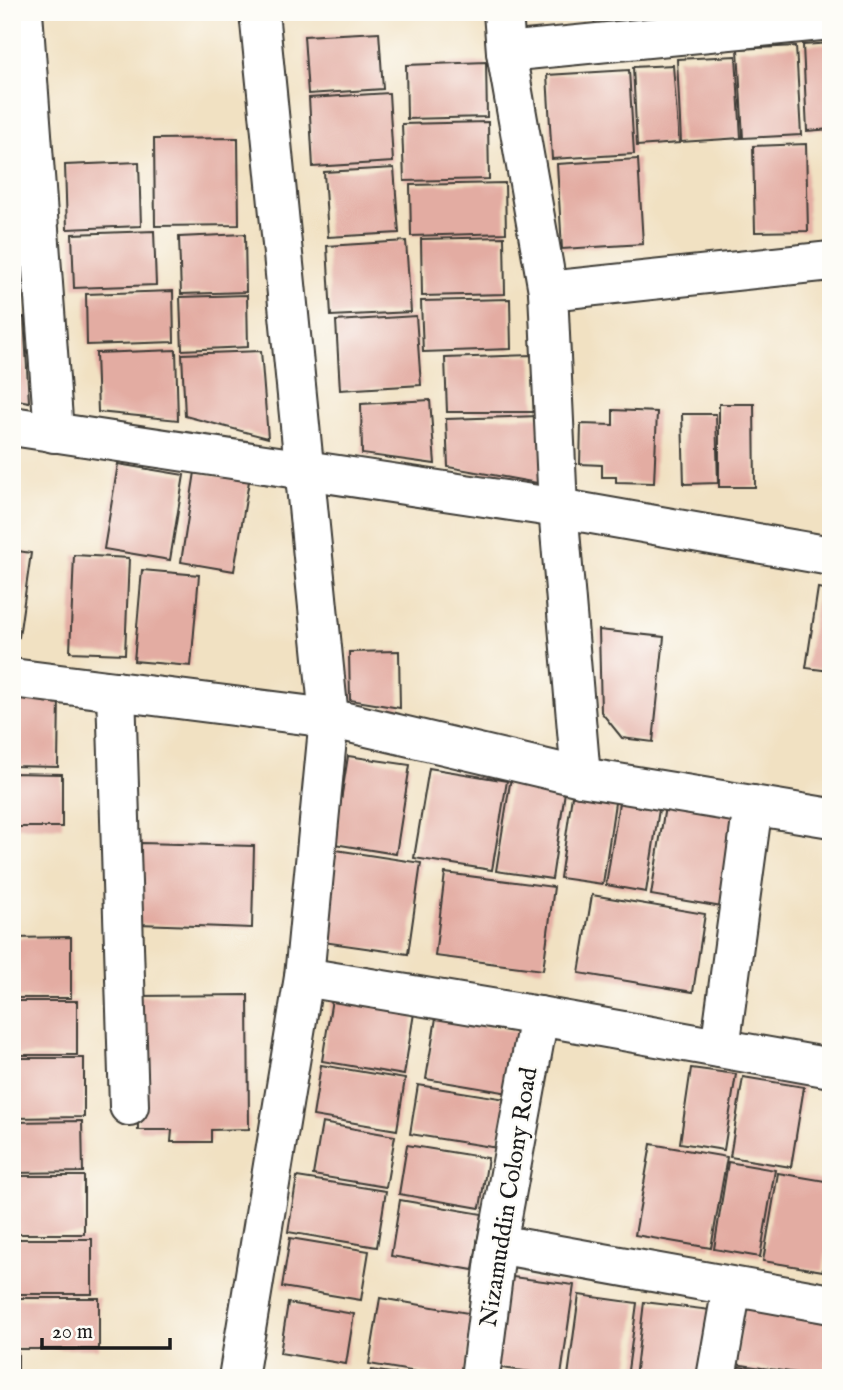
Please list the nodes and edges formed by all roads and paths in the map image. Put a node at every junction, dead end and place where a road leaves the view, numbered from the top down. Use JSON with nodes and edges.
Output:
{"nodes":[{"id":1,"x":23,"y":12,"type":"edge"},
{"id":2,"x":260,"y":12,"type":"edge"},
{"id":3,"x":503,"y":12,"type":"edge"},
{"id":4,"x":831,"y":20,"type":"edge"},
{"id":5,"x":506,"y":52,"type":"junction"},
{"id":6,"x":831,"y":261,"type":"edge"},
{"id":7,"x":548,"y":291,"type":"junction"},
{"id":8,"x":12,"y":426,"type":"edge"},
{"id":9,"x":54,"y":433,"type":"junction"},
{"id":10,"x":303,"y":470,"type":"junction"},
{"id":11,"x":558,"y":508,"type":"junction"},
{"id":12,"x":831,"y":556,"type":"edge"},
{"id":13,"x":12,"y":678,"type":"edge"},
{"id":14,"x":116,"y":691,"type":"junction"},
{"id":15,"x":329,"y":718,"type":"junction"},
{"id":16,"x":581,"y":777,"type":"junction"},
{"id":17,"x":753,"y":805,"type":"junction"},
{"id":18,"x":831,"y":818,"type":"edge"},
{"id":19,"x":304,"y":976,"type":"junction"},
{"id":20,"x":539,"y":1016,"type":"junction"},
{"id":21,"x":720,"y":1048,"type":"junction"},
{"id":22,"x":831,"y":1069,"type":"edge"},
{"id":23,"x":129,"y":1106,"type":"dead end"},
{"id":24,"x":497,"y":1244,"type":"junction"},
{"id":25,"x":732,"y":1287,"type":"junction"},
{"id":26,"x":831,"y":1304,"type":"edge"},
{"id":27,"x":238,"y":1378,"type":"edge"},
{"id":28,"x":480,"y":1378,"type":"edge"},
{"id":29,"x":716,"y":1378,"type":"edge"}],
"edges":[{"from":1,"to":9,"type":"street"},
{"from":2,"to":10,"type":"street"},
{"from":3,"to":5,"type":"street"},
{"from":4,"to":5,"type":"street"},
{"from":5,"to":7,"type":"street"},
{"from":6,"to":7,"type":"street"},
{"from":7,"to":11,"type":"street"},
{"from":8,"to":9,"type":"street"},
{"from":9,"to":10,"type":"street"},
{"from":10,"to":11,"type":"street"},
{"from":10,"to":15,"type":"street"},
{"from":11,"to":12,"type":"street"},
{"from":11,"to":16,"type":"street"},
{"from":13,"to":14,"type":"street"},
{"from":14,"to":15,"type":"street"},
{"from":14,"to":23,"type":"street"},
{"from":15,"to":16,"type":"street"},
{"from":15,"to":19,"type":"street"},
{"from":16,"to":17,"type":"street"},
{"from":17,"to":18,"type":"street"},
{"from":17,"to":21,"type":"street"},
{"from":19,"to":20,"type":"street"},
{"from":19,"to":27,"type":"street"},
{"from":20,"to":21,"type":"street"},
{"from":20,"to":24,"type":"street","name":"Nizamuddin Colony Road"},
{"from":21,"to":22,"type":"street"},
{"from":24,"to":25,"type":"street"},
{"from":24,"to":28,"type":"street","name":"Nizamuddin Colony Road"},
{"from":25,"to":26,"type":"street"},
{"from":25,"to":29,"type":"street"}]}
